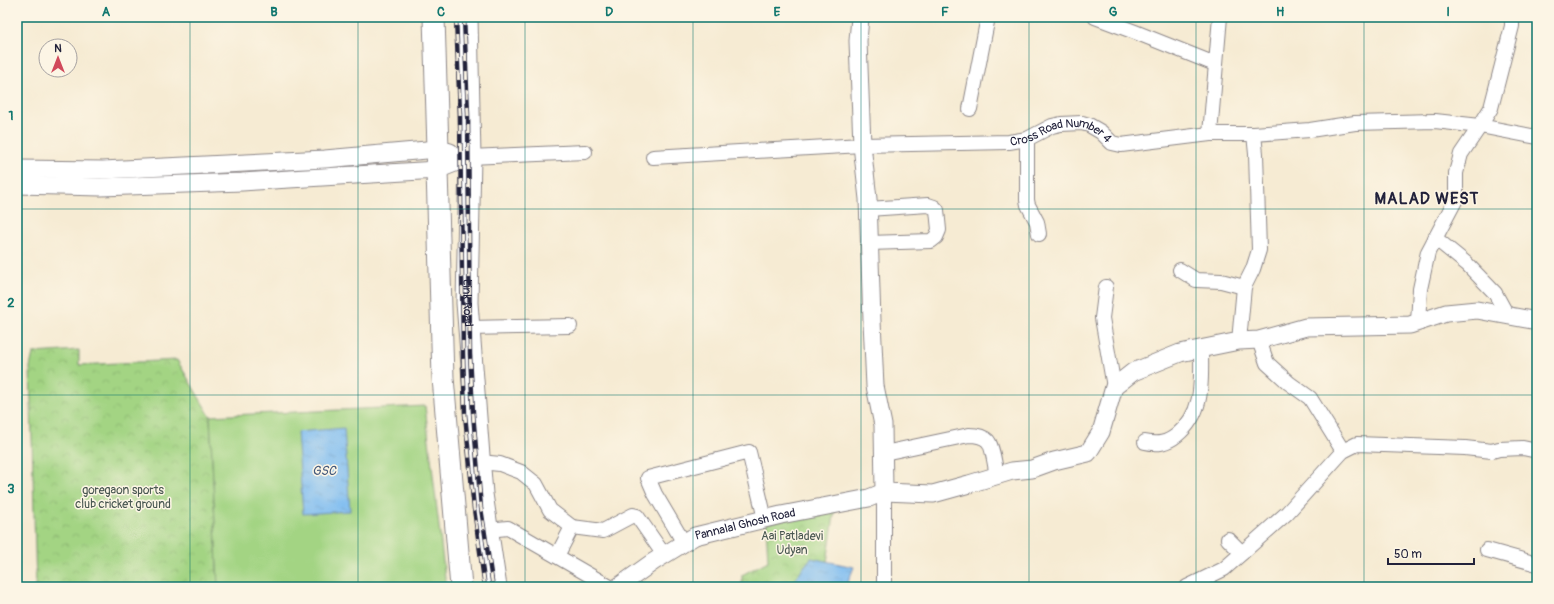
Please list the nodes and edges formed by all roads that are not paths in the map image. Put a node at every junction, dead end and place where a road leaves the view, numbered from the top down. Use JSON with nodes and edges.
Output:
{"nodes":[{"id":1,"x":434,"y":17,"type":"edge"},
{"id":2,"x":467,"y":17,"type":"edge"},
{"id":3,"x":860,"y":17,"type":"edge"},
{"id":4,"x":988,"y":17,"type":"edge"},
{"id":5,"x":1095,"y":17,"type":"edge"},
{"id":6,"x":1220,"y":17,"type":"edge"},
{"id":7,"x":1512,"y":17,"type":"edge"},
{"id":8,"x":1215,"y":64,"type":"junction"},
{"id":9,"x":970,"y":109,"type":"dead end"},
{"id":10,"x":1480,"y":126,"type":"junction"},
{"id":11,"x":1210,"y":134,"type":"junction"},
{"id":12,"x":1254,"y":134,"type":"junction"},
{"id":13,"x":1537,"y":137,"type":"edge"},
{"id":14,"x":1027,"y":139,"type":"junction"},
{"id":15,"x":862,"y":145,"type":"junction"},
{"id":16,"x":438,"y":149,"type":"junction"},
{"id":17,"x":585,"y":152,"type":"dead end"},
{"id":18,"x":470,"y":157,"type":"junction"},
{"id":19,"x":653,"y":157,"type":"dead end"},
{"id":20,"x":241,"y":163,"type":"junction"},
{"id":21,"x":17,"y":169,"type":"edge"},
{"id":22,"x":436,"y":170,"type":"junction"},
{"id":23,"x":102,"y":179,"type":"junction"},
{"id":24,"x":242,"y":182,"type":"junction"},
{"id":25,"x":17,"y":185,"type":"edge"},
{"id":26,"x":868,"y":209,"type":"junction"},
{"id":27,"x":1039,"y":234,"type":"dead end"},
{"id":28,"x":1435,"y":238,"type":"junction"},
{"id":29,"x":869,"y":243,"type":"junction"},
{"id":30,"x":1180,"y":270,"type":"dead end"},
{"id":31,"x":1106,"y":287,"type":"dead end"},
{"id":32,"x":1244,"y":287,"type":"junction"},
{"id":33,"x":1507,"y":315,"type":"junction"},
{"id":34,"x":1537,"y":321,"type":"edge"},
{"id":35,"x":1418,"y":322,"type":"junction"},
{"id":36,"x":570,"y":326,"type":"dead end"},
{"id":37,"x":469,"y":328,"type":"junction"},
{"id":38,"x":1259,"y":340,"type":"junction"},
{"id":39,"x":1239,"y":341,"type":"junction"},
{"id":40,"x":1201,"y":348,"type":"junction"},
{"id":41,"x":1114,"y":387,"type":"junction"},
{"id":42,"x":1145,"y":442,"type":"dead end"},
{"id":43,"x":1537,"y":450,"type":"edge"},
{"id":44,"x":1343,"y":451,"type":"junction"},
{"id":45,"x":884,"y":452,"type":"junction"},
{"id":46,"x":480,"y":462,"type":"junction"},
{"id":47,"x":997,"y":476,"type":"junction"},
{"id":48,"x":884,"y":492,"type":"junction"},
{"id":49,"x":765,"y":520,"type":"junction"},
{"id":50,"x":572,"y":527,"type":"junction"},
{"id":51,"x":487,"y":530,"type":"junction"},
{"id":52,"x":1228,"y":538,"type":"dead end"},
{"id":53,"x":684,"y":543,"type":"junction"},
{"id":54,"x":1487,"y":550,"type":"dead end"},
{"id":55,"x":1242,"y":553,"type":"junction"},
{"id":56,"x":664,"y":555,"type":"junction"},
{"id":57,"x":557,"y":556,"type":"junction"},
{"id":58,"x":1537,"y":564,"type":"edge"},
{"id":59,"x":884,"y":586,"type":"edge"},
{"id":60,"x":461,"y":587,"type":"edge"},
{"id":61,"x":496,"y":587,"type":"edge"},
{"id":62,"x":610,"y":587,"type":"edge"},
{"id":63,"x":618,"y":587,"type":"edge"},
{"id":64,"x":1187,"y":587,"type":"edge"}],
"edges":[{"from":1,"to":16,"type":"main road"},
{"from":2,"to":18,"type":"main road","name":"Link Road"},
{"from":3,"to":15,"type":"street"},
{"from":4,"to":9,"type":"street"},
{"from":5,"to":8,"type":"street"},
{"from":6,"to":8,"type":"street"},
{"from":7,"to":10,"type":"street"},
{"from":8,"to":11,"type":"street"},
{"from":10,"to":12,"type":"street","name":"Cross Road Number 4"},
{"from":10,"to":13,"type":"street","name":"Cross Road Number 4"},
{"from":10,"to":28,"type":"street"},
{"from":11,"to":12,"type":"street","name":"Cross Road Number 4"},
{"from":11,"to":14,"type":"street","name":"Cross Road Number 4"},
{"from":12,"to":32,"type":"street"},
{"from":14,"to":15,"type":"street","name":"Cross Road Number 4"},
{"from":14,"to":27,"type":"street"},
{"from":15,"to":19,"type":"street","name":"Cross Road Number 4"},
{"from":15,"to":26,"type":"street"},
{"from":16,"to":18,"type":"street"},
{"from":16,"to":20,"type":"street"},
{"from":16,"to":22,"type":"main road"},
{"from":17,"to":18,"type":"street"},
{"from":18,"to":22,"type":"street"},
{"from":18,"to":37,"type":"main road","name":"Link Road"},
{"from":20,"to":23,"type":"street"},
{"from":20,"to":24,"type":"street"},
{"from":21,"to":23,"type":"street"},
{"from":22,"to":24,"type":"street"},
{"from":22,"to":60,"type":"main road"},
{"from":23,"to":24,"type":"street"},
{"from":23,"to":25,"type":"street"},
{"from":26,"to":29,"type":"street"},
{"from":26,"to":29,"type":"street"},
{"from":28,"to":33,"type":"street"},
{"from":28,"to":35,"type":"street"},
{"from":29,"to":45,"type":"street"},
{"from":30,"to":32,"type":"street"},
{"from":31,"to":41,"type":"street"},
{"from":32,"to":39,"type":"street"},
{"from":33,"to":34,"type":"street"},
{"from":33,"to":35,"type":"street"},
{"from":35,"to":38,"type":"street"},
{"from":36,"to":37,"type":"street"},
{"from":37,"to":46,"type":"main road","name":"Link Road"},
{"from":38,"to":39,"type":"street"},
{"from":38,"to":44,"type":"street"},
{"from":39,"to":40,"type":"street"},
{"from":40,"to":41,"type":"street"},
{"from":40,"to":42,"type":"street"},
{"from":41,"to":47,"type":"street"},
{"from":43,"to":44,"type":"street"},
{"from":44,"to":55,"type":"street"},
{"from":45,"to":47,"type":"street"},
{"from":45,"to":48,"type":"street"},
{"from":46,"to":50,"type":"street"},
{"from":46,"to":51,"type":"main road","name":"Link Road"},
{"from":47,"to":48,"type":"street"},
{"from":48,"to":49,"type":"street","name":"Pannalal Ghosh Road"},
{"from":48,"to":59,"type":"street"},
{"from":49,"to":53,"type":"street","name":"Pannalal Ghosh Road"},
{"from":49,"to":53,"type":"street"},
{"from":50,"to":56,"type":"street"},
{"from":50,"to":57,"type":"street"},
{"from":51,"to":57,"type":"street"},
{"from":51,"to":61,"type":"main road","name":"Link Road"},
{"from":52,"to":55,"type":"street"},
{"from":53,"to":56,"type":"street","name":"Pannalal Ghosh Road"},
{"from":54,"to":58,"type":"street"},
{"from":55,"to":64,"type":"street"},
{"from":56,"to":63,"type":"street","name":"Pannalal Ghosh Road"},
{"from":57,"to":62,"type":"street"}]}
